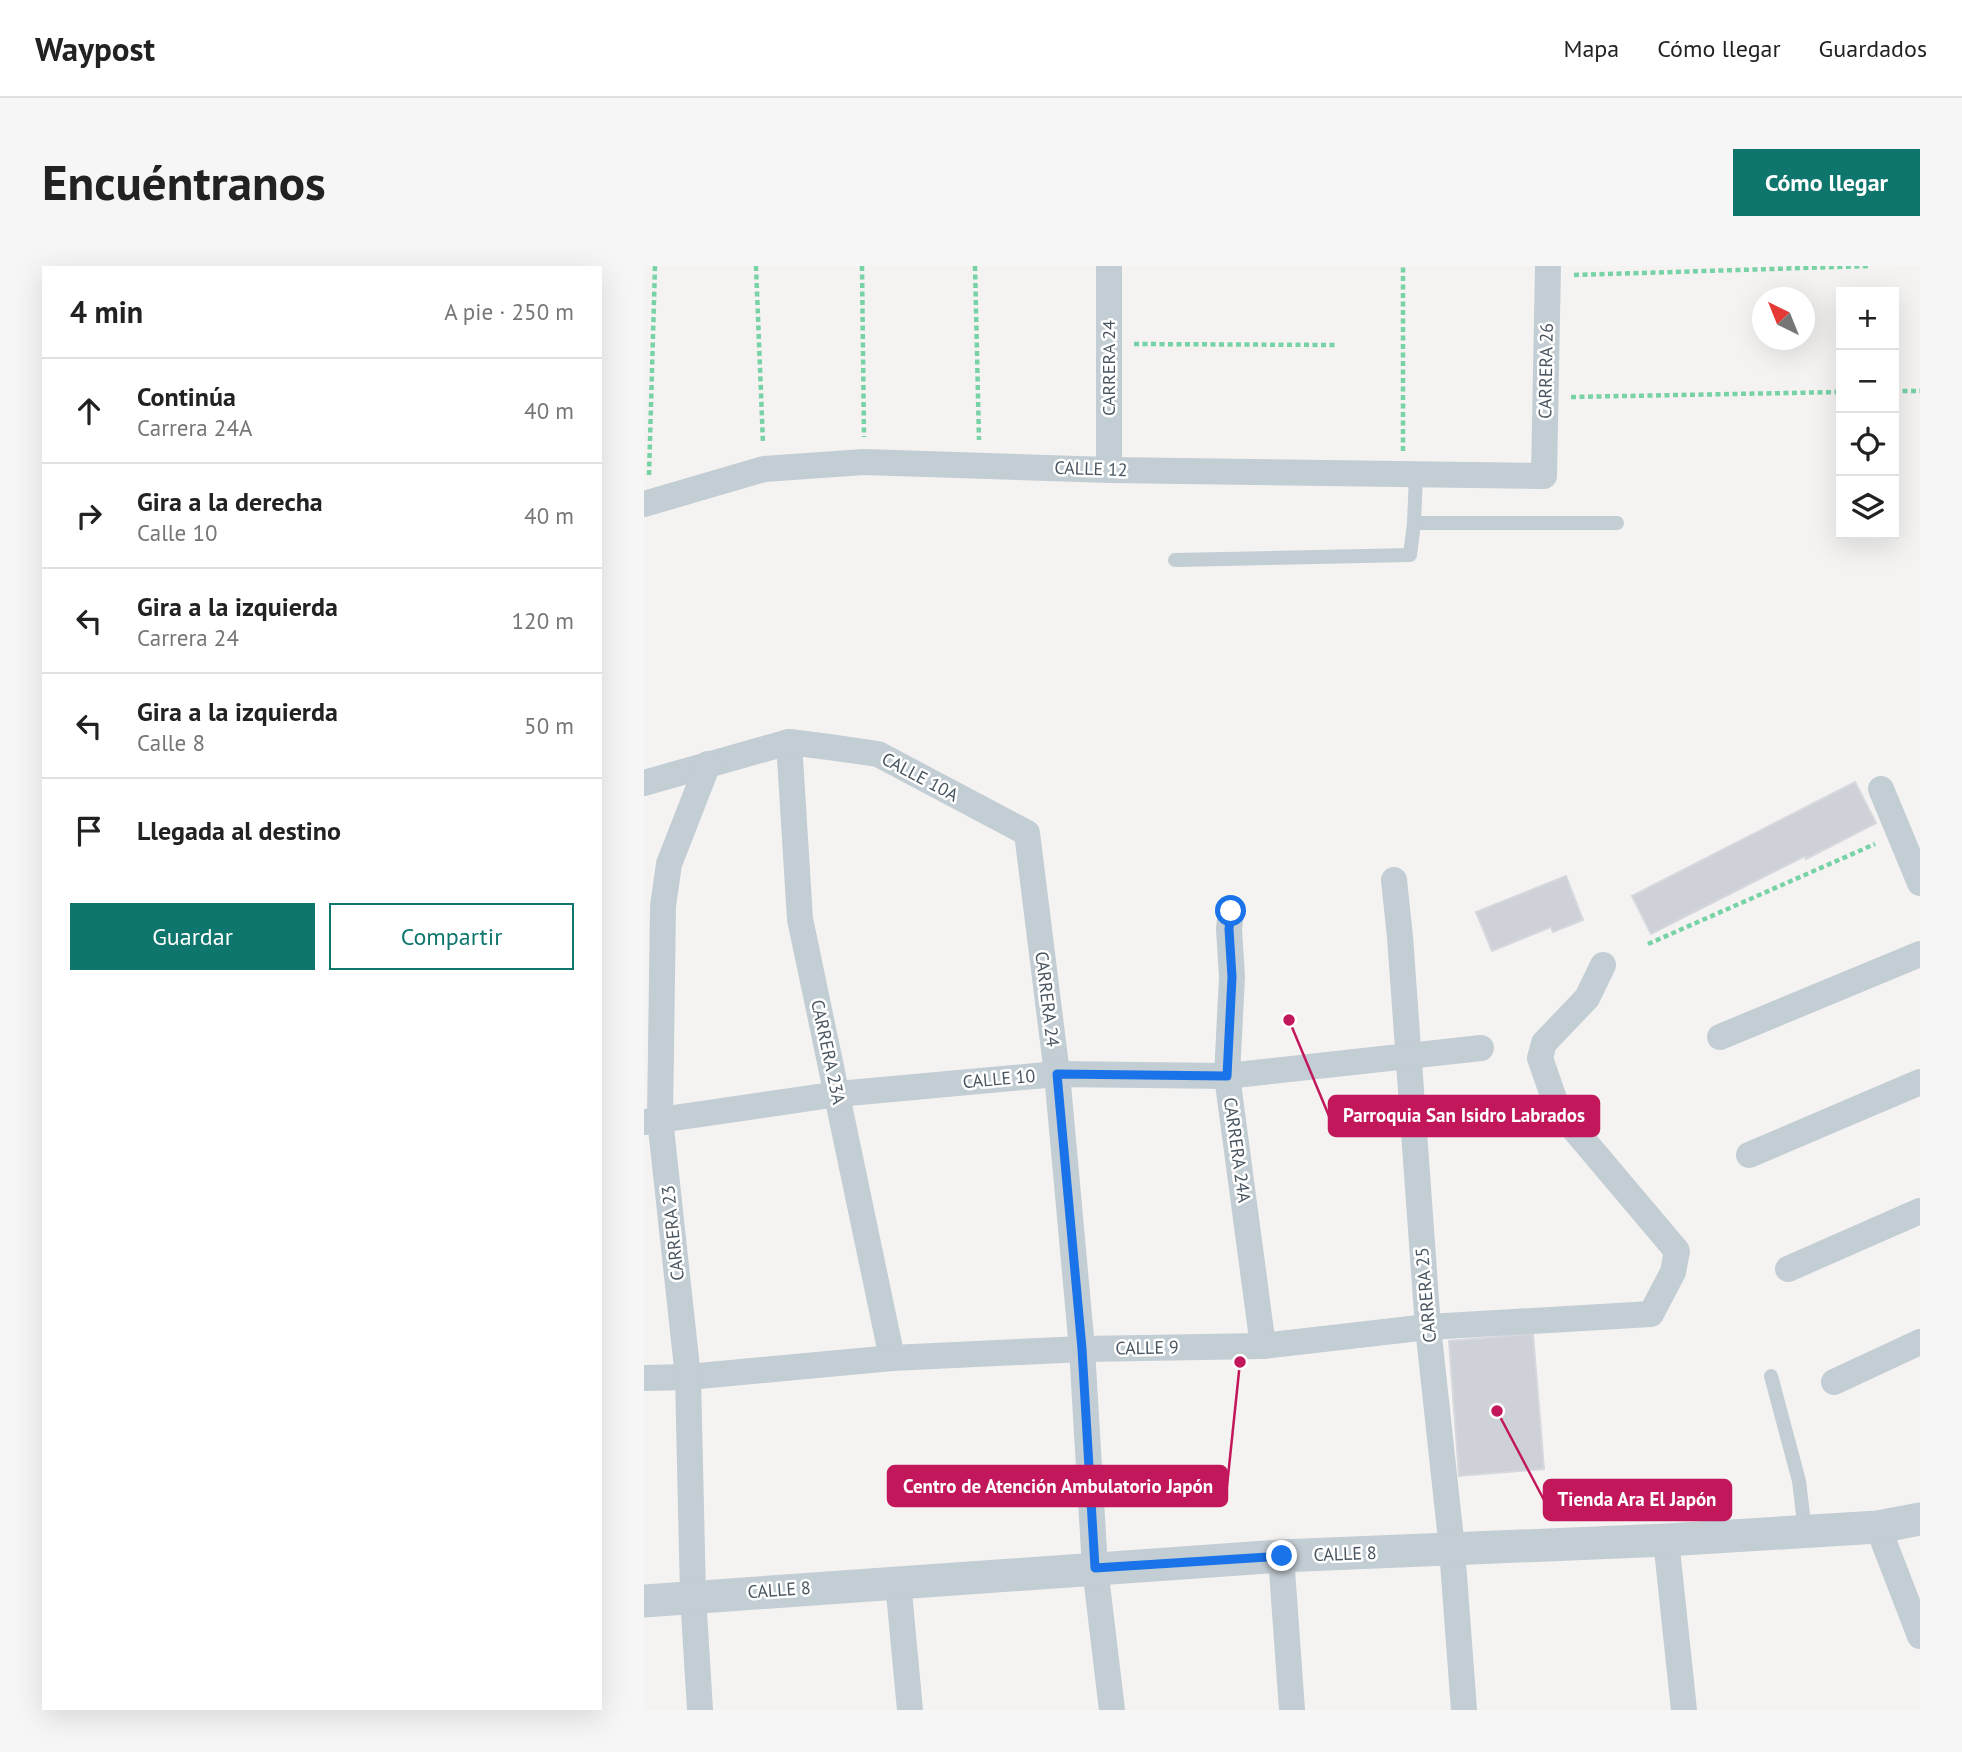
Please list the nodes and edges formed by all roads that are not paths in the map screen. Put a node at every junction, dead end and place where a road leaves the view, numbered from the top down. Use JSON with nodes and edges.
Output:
{"nodes":[{"id":1,"x":1109,"y":266,"type":"edge"},
{"id":2,"x":1548,"y":271,"type":"edge"},
{"id":3,"x":1109,"y":470,"type":"junction"},
{"id":4,"x":1409,"y":474,"type":"junction"},
{"id":5,"x":1544,"y":476,"type":"joint"},
{"id":6,"x":646,"y":504,"type":"edge"},
{"id":7,"x":1414,"y":523,"type":"junction"},
{"id":8,"x":1618,"y":523,"type":"dead end"},
{"id":9,"x":1175,"y":560,"type":"dead end"},
{"id":10,"x":789,"y":742,"type":"junction"},
{"id":11,"x":708,"y":765,"type":"junction"},
{"id":12,"x":644,"y":783,"type":"edge"},
{"id":13,"x":1881,"y":789,"type":"dead end"},
{"id":14,"x":1027,"y":833,"type":"joint"},
{"id":15,"x":1394,"y":880,"type":"dead end"},
{"id":16,"x":1920,"y":883,"type":"edge"},
{"id":17,"x":1231,"y":911,"type":"dead end"},
{"id":18,"x":1920,"y":954,"type":"edge"},
{"id":19,"x":1603,"y":965,"type":"dead end"},
{"id":20,"x":1720,"y":1037,"type":"dead end"},
{"id":21,"x":1481,"y":1048,"type":"dead end"},
{"id":22,"x":1407,"y":1057,"type":"junction"},
{"id":23,"x":1057,"y":1074,"type":"junction"},
{"id":24,"x":1227,"y":1076,"type":"junction"},
{"id":25,"x":1920,"y":1082,"type":"edge"},
{"id":26,"x":838,"y":1094,"type":"junction"},
{"id":27,"x":652,"y":1120,"type":"edge"},
{"id":28,"x":1749,"y":1155,"type":"dead end"},
{"id":29,"x":1920,"y":1212,"type":"edge"},
{"id":30,"x":1788,"y":1269,"type":"dead end"},
{"id":31,"x":1428,"y":1327,"type":"junction"},
{"id":32,"x":1920,"y":1342,"type":"edge"},
{"id":33,"x":1263,"y":1346,"type":"junction"},
{"id":34,"x":1082,"y":1349,"type":"junction"},
{"id":35,"x":892,"y":1358,"type":"junction"},
{"id":36,"x":1772,"y":1376,"type":"dead end"},
{"id":37,"x":688,"y":1377,"type":"junction"},
{"id":38,"x":644,"y":1378,"type":"edge"},
{"id":39,"x":1834,"y":1382,"type":"dead end"},
{"id":40,"x":1920,"y":1519,"type":"edge"},
{"id":41,"x":1878,"y":1527,"type":"junction"},
{"id":42,"x":1805,"y":1531,"type":"junction"},
{"id":43,"x":1666,"y":1540,"type":"junction"},
{"id":44,"x":1452,"y":1549,"type":"junction"},
{"id":45,"x":1282,"y":1556,"type":"junction"},
{"id":46,"x":1095,"y":1568,"type":"junction"},
{"id":47,"x":898,"y":1582,"type":"junction"},
{"id":48,"x":693,"y":1596,"type":"junction"},
{"id":49,"x":644,"y":1601,"type":"edge"},
{"id":50,"x":1920,"y":1636,"type":"edge"},
{"id":51,"x":700,"y":1710,"type":"edge"},
{"id":52,"x":911,"y":1710,"type":"edge"},
{"id":53,"x":1112,"y":1710,"type":"edge"},
{"id":54,"x":1292,"y":1710,"type":"edge"},
{"id":55,"x":1464,"y":1710,"type":"edge"},
{"id":56,"x":1684,"y":1710,"type":"edge"}],
"edges":[{"from":1,"to":3,"type":"street","name":"CARRERA 24"},
{"from":2,"to":5,"type":"street","name":"CARRERA 26"},
{"from":3,"to":4,"type":"street","name":"CALLE 12"},
{"from":3,"to":6,"type":"street","name":"CALLE 12"},
{"from":4,"to":5,"type":"street","name":"CALLE 12"},
{"from":4,"to":7,"type":"lane"},
{"from":7,"to":8,"type":"lane"},
{"from":7,"to":9,"type":"lane"},
{"from":10,"to":11,"type":"street","name":"CALLE 10A"},
{"from":10,"to":14,"type":"street","name":"CALLE 10A"},
{"from":10,"to":26,"type":"street","name":"CARRERA 23A"},
{"from":11,"to":12,"type":"street","name":"CALLE 10A"},
{"from":11,"to":27,"type":"street","name":"CARRERA 23"},
{"from":13,"to":16,"type":"street"},
{"from":14,"to":23,"type":"street","name":"CARRERA 24"},
{"from":15,"to":22,"type":"street","name":"CARRERA 25"},
{"from":17,"to":24,"type":"street","name":"CARRERA 24A"},
{"from":18,"to":20,"type":"street"},
{"from":19,"to":31,"type":"street","name":"CALLE 9"},
{"from":21,"to":22,"type":"street","name":"CALLE 10"},
{"from":22,"to":24,"type":"street","name":"CALLE 10"},
{"from":22,"to":31,"type":"street","name":"CARRERA 25"},
{"from":23,"to":24,"type":"street","name":"CALLE 10"},
{"from":23,"to":26,"type":"street","name":"CALLE 10"},
{"from":23,"to":34,"type":"street","name":"CARRERA 24"},
{"from":24,"to":33,"type":"street","name":"CARRERA 24A"},
{"from":25,"to":28,"type":"street"},
{"from":26,"to":27,"type":"street","name":"CALLE 10"},
{"from":26,"to":35,"type":"street","name":"CARRERA 23A"},
{"from":27,"to":37,"type":"street","name":"CARRERA 23"},
{"from":29,"to":30,"type":"street"},
{"from":31,"to":33,"type":"street","name":"CALLE 9"},
{"from":31,"to":44,"type":"street","name":"CARRERA 25"},
{"from":32,"to":39,"type":"street"},
{"from":33,"to":34,"type":"street","name":"CALLE 9"},
{"from":34,"to":35,"type":"street","name":"CALLE 9"},
{"from":34,"to":46,"type":"street","name":"CARRERA 24"},
{"from":35,"to":37,"type":"street","name":"CALLE 9"},
{"from":36,"to":42,"type":"lane"},
{"from":37,"to":38,"type":"street","name":"CALLE 9"},
{"from":37,"to":48,"type":"street","name":"CARRERA 23"},
{"from":40,"to":41,"type":"street","name":"CALLE 8"},
{"from":41,"to":42,"type":"street","name":"CALLE 8"},
{"from":41,"to":50,"type":"street"},
{"from":42,"to":43,"type":"street","name":"CALLE 8"},
{"from":43,"to":44,"type":"street","name":"CALLE 8"},
{"from":43,"to":56,"type":"street"},
{"from":44,"to":45,"type":"street","name":"CALLE 8"},
{"from":44,"to":55,"type":"street","name":"CARRERA 25"},
{"from":45,"to":46,"type":"street","name":"CALLE 8"},
{"from":45,"to":54,"type":"street"},
{"from":46,"to":47,"type":"street","name":"CALLE 8"},
{"from":46,"to":53,"type":"street","name":"CARRERA 24"},
{"from":47,"to":48,"type":"street","name":"CALLE 8"},
{"from":47,"to":52,"type":"street"},
{"from":48,"to":49,"type":"street","name":"CALLE 8"},
{"from":48,"to":51,"type":"street","name":"CARRERA 23"}]}
